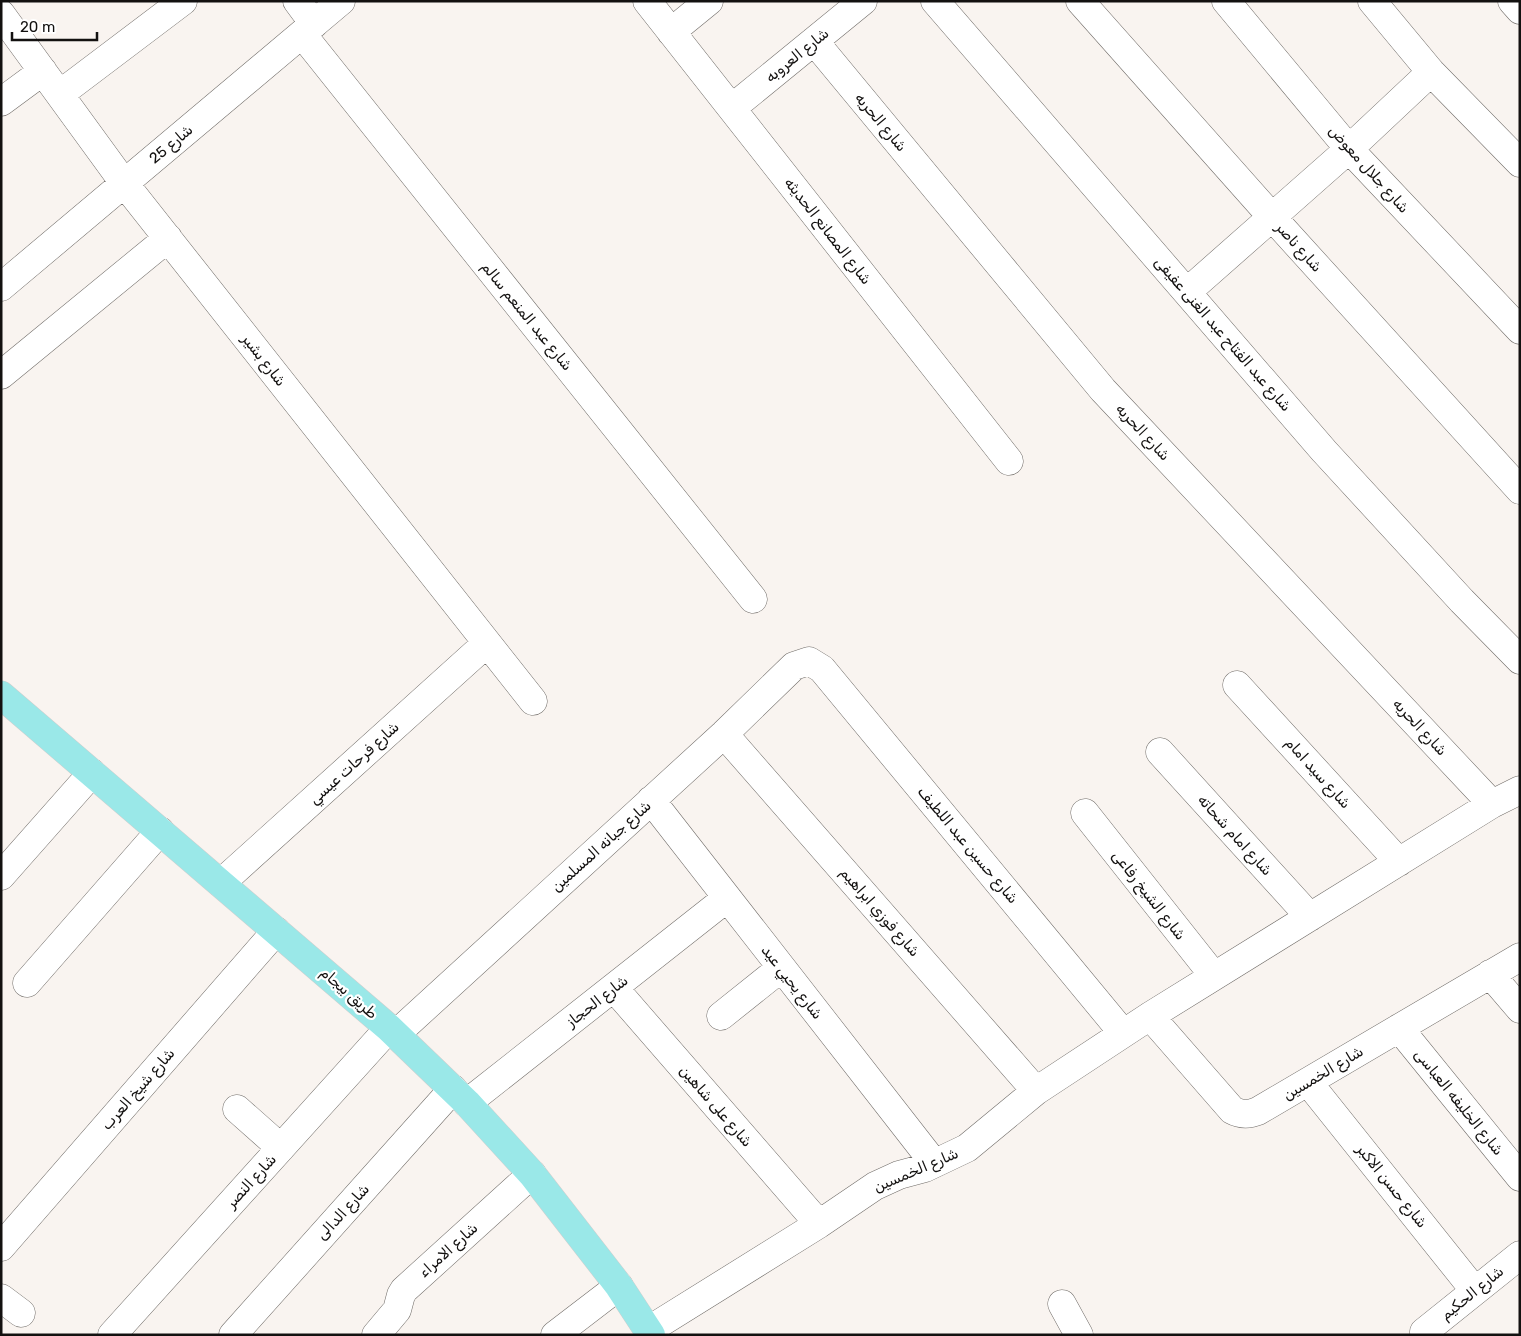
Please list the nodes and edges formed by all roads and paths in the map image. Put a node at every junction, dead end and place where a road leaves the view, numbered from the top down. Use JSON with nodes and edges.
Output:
{"nodes":[{"id":1,"x":183,"y":1,"type":"edge"},
{"id":2,"x":296,"y":1,"type":"edge"},
{"id":3,"x":341,"y":1,"type":"edge"},
{"id":4,"x":647,"y":1,"type":"edge"},
{"id":5,"x":709,"y":1,"type":"edge"},
{"id":6,"x":863,"y":1,"type":"edge"},
{"id":7,"x":935,"y":1,"type":"edge"},
{"id":8,"x":1080,"y":1,"type":"edge"},
{"id":9,"x":1226,"y":1,"type":"edge"},
{"id":10,"x":1372,"y":1,"type":"edge"},
{"id":11,"x":1512,"y":1,"type":"edge"},
{"id":12,"x":1520,"y":10,"type":"edge"},
{"id":13,"x":1,"y":14,"type":"edge"},
{"id":14,"x":308,"y":29,"type":"junction"},
{"id":15,"x":671,"y":32,"type":"junction"},
{"id":16,"x":814,"y":41,"type":"junction"},
{"id":17,"x":43,"y":71,"type":"junction"},
{"id":18,"x":1431,"y":72,"type":"junction"},
{"id":19,"x":60,"y":94,"type":"junction"},
{"id":20,"x":1,"y":102,"type":"edge"},
{"id":21,"x":732,"y":108,"type":"junction"},
{"id":22,"x":1348,"y":149,"type":"junction"},
{"id":23,"x":1520,"y":163,"type":"edge"},
{"id":24,"x":124,"y":183,"type":"junction"},
{"id":25,"x":1272,"y":217,"type":"junction"},
{"id":26,"x":168,"y":238,"type":"junction"},
{"id":27,"x":1,"y":287,"type":"edge"},
{"id":28,"x":1187,"y":292,"type":"junction"},
{"id":29,"x":1520,"y":330,"type":"edge"},
{"id":30,"x":1,"y":375,"type":"edge"},
{"id":31,"x":1009,"y":461,"type":"dead end"},
{"id":32,"x":1520,"y":490,"type":"edge"},
{"id":33,"x":753,"y":599,"type":"dead end"},
{"id":34,"x":487,"y":643,"type":"junction"},
{"id":35,"x":1520,"y":660,"type":"edge"},
{"id":36,"x":808,"y":661,"type":"joint"},
{"id":37,"x":1237,"y":685,"type":"dead end"},
{"id":38,"x":1,"y":695,"type":"edge"},
{"id":39,"x":533,"y":701,"type":"dead end"},
{"id":40,"x":724,"y":734,"type":"junction"},
{"id":41,"x":1160,"y":752,"type":"dead end"},
{"id":42,"x":92,"y":773,"type":"junction"},
{"id":43,"x":1520,"y":790,"type":"edge"},
{"id":44,"x":651,"y":800,"type":"junction"},
{"id":45,"x":1492,"y":804,"type":"junction"},
{"id":46,"x":1085,"y":813,"type":"dead end"},
{"id":47,"x":160,"y":831,"type":"junction"},
{"id":48,"x":1399,"y":862,"type":"junction"},
{"id":49,"x":1,"y":876,"type":"edge"},
{"id":50,"x":221,"y":884,"type":"junction"},
{"id":51,"x":727,"y":898,"type":"junction"},
{"id":52,"x":1310,"y":917,"type":"junction"},
{"id":53,"x":276,"y":931,"type":"junction"},
{"id":54,"x":1520,"y":957,"type":"edge"},
{"id":55,"x":781,"y":968,"type":"junction"},
{"id":56,"x":1490,"y":974,"type":"junction"},
{"id":57,"x":1214,"y":976,"type":"junction"},
{"id":58,"x":27,"y":983,"type":"dead end"},
{"id":59,"x":614,"y":988,"type":"junction"},
{"id":60,"x":1520,"y":1009,"type":"edge"},
{"id":61,"x":721,"y":1016,"type":"dead end"},
{"id":62,"x":1150,"y":1016,"type":"junction"},
{"id":63,"x":1399,"y":1028,"type":"junction"},
{"id":64,"x":392,"y":1031,"type":"junction"},
{"id":65,"x":1123,"y":1033,"type":"junction"},
{"id":66,"x":1308,"y":1082,"type":"junction"},
{"id":67,"x":1036,"y":1091,"type":"junction"},
{"id":68,"x":460,"y":1096,"type":"junction"},
{"id":69,"x":237,"y":1109,"type":"dead end"},
{"id":70,"x":281,"y":1148,"type":"junction"},
{"id":71,"x":934,"y":1163,"type":"junction"},
{"id":72,"x":532,"y":1174,"type":"junction"},
{"id":73,"x":1520,"y":1177,"type":"edge"},
{"id":74,"x":819,"y":1224,"type":"junction"},
{"id":75,"x":1,"y":1247,"type":"edge"},
{"id":76,"x":1520,"y":1255,"type":"edge"},
{"id":77,"x":619,"y":1286,"type":"junction"},
{"id":78,"x":1475,"y":1291,"type":"junction"},
{"id":79,"x":1062,"y":1304,"type":"dead end"},
{"id":80,"x":1424,"y":1332,"type":"dead end"},
{"id":81,"x":650,"y":1333,"type":"edge"},
{"id":82,"x":112,"y":1335,"type":"edge"},
{"id":83,"x":233,"y":1335,"type":"edge"},
{"id":84,"x":376,"y":1335,"type":"edge"},
{"id":85,"x":555,"y":1335,"type":"edge"},
{"id":86,"x":1079,"y":1335,"type":"edge"}],
"edges":[{"from":1,"to":19,"type":"street"},
{"from":2,"to":14,"type":"street","name":"شارع عبد المنعم سالم"},
{"from":3,"to":14,"type":"street","name":"شارع 25"},
{"from":4,"to":15,"type":"street","name":"شارع المصانع الحديثه"},
{"from":5,"to":15,"type":"street"},
{"from":6,"to":16,"type":"street","name":"شارع العروبه"},
{"from":7,"to":28,"type":"street","name":"شارع عبد الفتاح عبد الغنى عفيفى"},
{"from":8,"to":25,"type":"street","name":"شارع ناصر"},
{"from":9,"to":22,"type":"street","name":"شارع جلال معوض"},
{"from":10,"to":18,"type":"street"},
{"from":11,"to":12,"type":"street"},
{"from":13,"to":17,"type":"street","name":"شارع بشير"},
{"from":14,"to":24,"type":"street","name":"شارع 25"},
{"from":14,"to":33,"type":"street","name":"شارع عبد المنعم سالم"},
{"from":15,"to":21,"type":"street","name":"شارع المصانع الحديثه"},
{"from":16,"to":21,"type":"street","name":"شارع العروبه"},
{"from":16,"to":45,"type":"street","name":"شارع الحريه"},
{"from":17,"to":19,"type":"street","name":"شارع بشير"},
{"from":17,"to":20,"type":"street"},
{"from":18,"to":22,"type":"street"},
{"from":18,"to":23,"type":"street"},
{"from":19,"to":24,"type":"street","name":"شارع بشير"},
{"from":21,"to":31,"type":"street","name":"شارع المصانع الحديثه"},
{"from":22,"to":25,"type":"street"},
{"from":22,"to":29,"type":"street","name":"شارع جلال معوض"},
{"from":24,"to":26,"type":"street","name":"شارع بشير"},
{"from":24,"to":27,"type":"street","name":"شارع 25"},
{"from":25,"to":28,"type":"street"},
{"from":25,"to":32,"type":"street","name":"شارع ناصر"},
{"from":26,"to":30,"type":"street"},
{"from":26,"to":34,"type":"street","name":"شارع بشير"},
{"from":28,"to":35,"type":"street","name":"شارع عبد الفتاح عبد الغنى عفيفى"},
{"from":34,"to":39,"type":"street","name":"شارع بشير"},
{"from":34,"to":50,"type":"street","name":"شارع فرحات عيسي"},
{"from":36,"to":40,"type":"street","name":"شارع جبانه المسلمين"},
{"from":36,"to":65,"type":"street","name":"شارع حسين عبد اللطيف"},
{"from":37,"to":48,"type":"street","name":"شارع سيد امام"},
{"from":38,"to":42,"type":"main road","name":"طريق بيجام"},
{"from":40,"to":44,"type":"street","name":"شارع جبانه المسلمين"},
{"from":40,"to":67,"type":"street","name":"شارع فوزي ابراهيم"},
{"from":41,"to":52,"type":"street","name":"شارع امام شحاته"},
{"from":42,"to":47,"type":"main road","name":"طريق بيجام"},
{"from":42,"to":49,"type":"street"},
{"from":43,"to":45,"type":"street","name":"شارع الخمسين"},
{"from":44,"to":51,"type":"street","name":"شارع يحيي عيد"},
{"from":44,"to":64,"type":"street","name":"شارع جبانه المسلمين"},
{"from":45,"to":48,"type":"street","name":"شارع الخمسين"},
{"from":46,"to":57,"type":"street","name":"شارع الشيخ رفاعى"},
{"from":47,"to":50,"type":"main road","name":"طريق بيجام"},
{"from":47,"to":58,"type":"street"},
{"from":48,"to":52,"type":"street","name":"شارع الخمسين"},
{"from":50,"to":53,"type":"main road","name":"طريق بيجام"},
{"from":51,"to":55,"type":"street","name":"شارع يحيي عيد"},
{"from":51,"to":59,"type":"street","name":"شارع الحجاز"},
{"from":52,"to":57,"type":"street","name":"شارع الخمسين"},
{"from":53,"to":64,"type":"main road","name":"طريق بيجام"},
{"from":53,"to":75,"type":"street","name":"شارع شيخ العرب"},
{"from":54,"to":56,"type":"street","name":"شارع الخمسين"},
{"from":55,"to":61,"type":"street"},
{"from":55,"to":71,"type":"street","name":"شارع يحيي عيد"},
{"from":56,"to":60,"type":"street"},
{"from":56,"to":63,"type":"street","name":"شارع الخمسين"},
{"from":57,"to":62,"type":"street","name":"شارع الخمسين"},
{"from":59,"to":68,"type":"street","name":"شارع الحجاز"},
{"from":59,"to":74,"type":"street","name":"شارع على شاهين"},
{"from":62,"to":65,"type":"street","name":"شارع الخمسين"},
{"from":62,"to":66,"type":"street","name":"شارع الخمسين"},
{"from":63,"to":66,"type":"street","name":"شارع الخمسين"},
{"from":63,"to":73,"type":"street","name":"شارع الخليفه العباسى"},
{"from":64,"to":68,"type":"main road","name":"طريق بيجام"},
{"from":64,"to":70,"type":"street","name":"شارع النصر"},
{"from":65,"to":67,"type":"street","name":"شارع الخمسين"},
{"from":66,"to":78,"type":"street","name":"شارع حسن الاكبر"},
{"from":67,"to":71,"type":"street","name":"شارع الخمسين"},
{"from":68,"to":72,"type":"main road","name":"طريق بيجام"},
{"from":68,"to":83,"type":"street","name":"شارع الدالى"},
{"from":69,"to":70,"type":"street"},
{"from":70,"to":82,"type":"street","name":"شارع النصر"},
{"from":71,"to":74,"type":"street","name":"شارع الخمسين"},
{"from":72,"to":77,"type":"main road","name":"طريق بيجام"},
{"from":72,"to":84,"type":"street","name":"شارع الامراء"},
{"from":74,"to":81,"type":"street","name":"شارع الخمسين"},
{"from":76,"to":78,"type":"street","name":"شارع الحكيم"},
{"from":77,"to":81,"type":"main road","name":"طريق بيجام"},
{"from":77,"to":85,"type":"street"},
{"from":78,"to":80,"type":"street","name":"شارع الحكيم"},
{"from":79,"to":86,"type":"street"}]}
